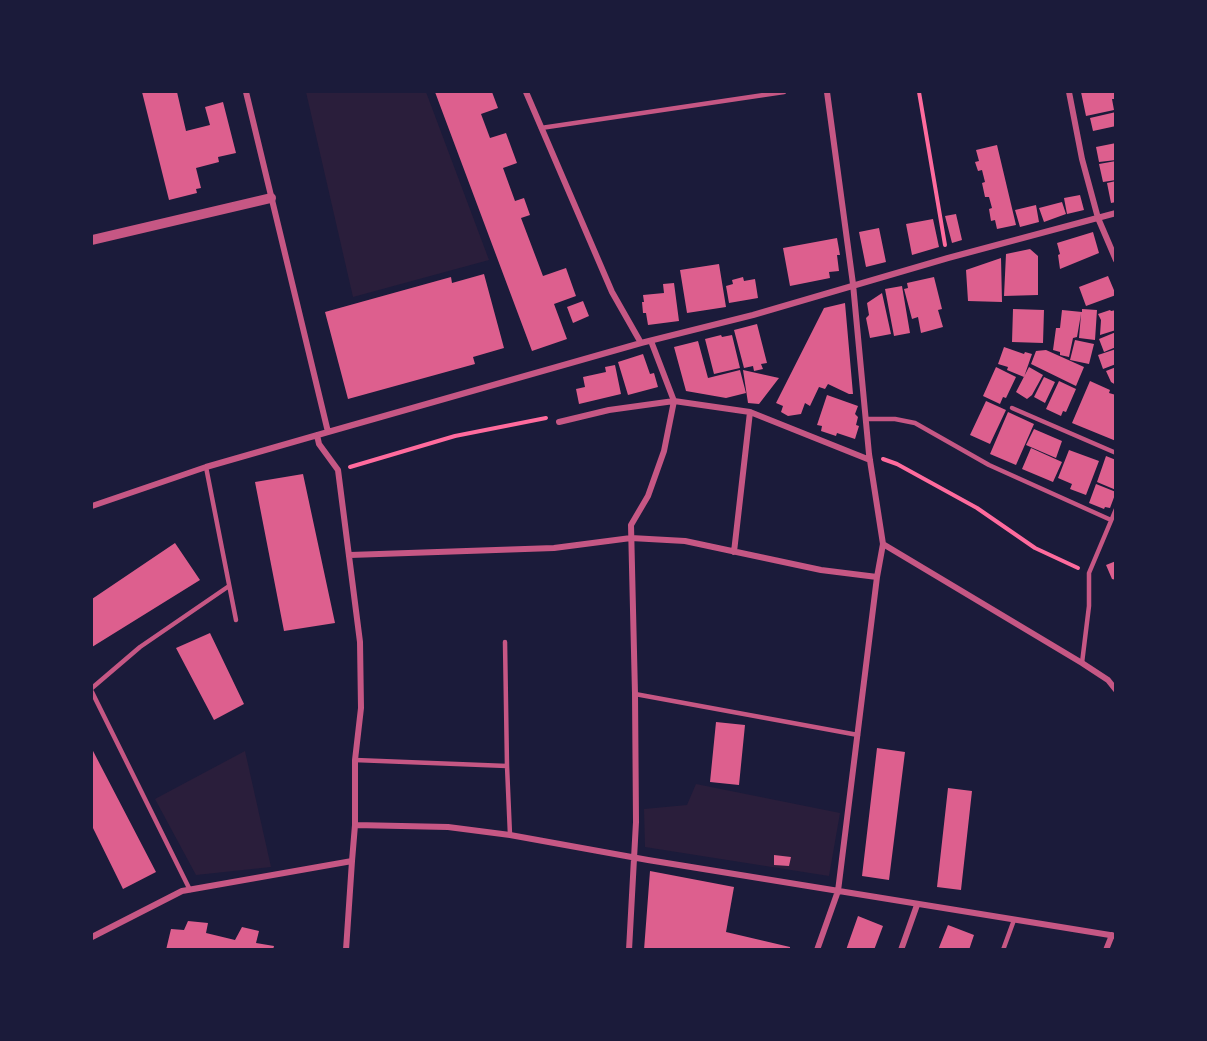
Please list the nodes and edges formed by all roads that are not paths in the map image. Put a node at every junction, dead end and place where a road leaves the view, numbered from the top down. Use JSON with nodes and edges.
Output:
{"nodes":[{"id":1,"x":246,"y":92,"type":"edge"},
{"id":2,"x":526,"y":92,"type":"edge"},
{"id":3,"x":784,"y":92,"type":"edge"},
{"id":4,"x":826,"y":92,"type":"edge"},
{"id":5,"x":1068,"y":92,"type":"edge"},
{"id":6,"x":541,"y":128,"type":"junction"},
{"id":7,"x":271,"y":198,"type":"junction"},
{"id":8,"x":1116,"y":213,"type":"edge"},
{"id":9,"x":1098,"y":218,"type":"junction"},
{"id":10,"x":92,"y":240,"type":"edge"},
{"id":11,"x":1116,"y":260,"type":"edge"},
{"id":12,"x":853,"y":284,"type":"junction"},
{"id":13,"x":651,"y":341,"type":"junction"},
{"id":14,"x":641,"y":344,"type":"junction"},
{"id":15,"x":674,"y":401,"type":"junction"},
{"id":16,"x":1012,"y":408,"type":"dead end"},
{"id":17,"x":750,"y":412,"type":"junction"},
{"id":18,"x":558,"y":419,"type":"road end"},
{"id":19,"x":866,"y":419,"type":"junction"},
{"id":20,"x":328,"y":432,"type":"junction"},
{"id":21,"x":317,"y":435,"type":"junction"},
{"id":22,"x":1116,"y":453,"type":"edge"},
{"id":23,"x":870,"y":457,"type":"junction"},
{"id":24,"x":206,"y":468,"type":"junction"},
{"id":25,"x":92,"y":506,"type":"edge"},
{"id":26,"x":1116,"y":509,"type":"edge"},
{"id":27,"x":1111,"y":520,"type":"junction"},
{"id":28,"x":631,"y":538,"type":"junction"},
{"id":29,"x":883,"y":544,"type":"junction"},
{"id":30,"x":734,"y":552,"type":"junction"},
{"id":31,"x":350,"y":555,"type":"junction"},
{"id":32,"x":877,"y":577,"type":"junction"},
{"id":33,"x":229,"y":586,"type":"junction"},
{"id":34,"x":236,"y":621,"type":"dead end"},
{"id":35,"x":505,"y":642,"type":"dead end"},
{"id":36,"x":1082,"y":663,"type":"junction"},
{"id":37,"x":92,"y":690,"type":"edge"},
{"id":38,"x":1116,"y":690,"type":"edge"},
{"id":39,"x":635,"y":694,"type":"junction"},
{"id":40,"x":858,"y":735,"type":"junction"},
{"id":41,"x":355,"y":760,"type":"junction"},
{"id":42,"x":507,"y":766,"type":"junction"},
{"id":43,"x":355,"y":825,"type":"junction"},
{"id":44,"x":510,"y":835,"type":"junction"},
{"id":45,"x":634,"y":858,"type":"junction"},
{"id":46,"x":352,"y":861,"type":"junction"},
{"id":47,"x":190,"y":890,"type":"junction"},
{"id":48,"x":838,"y":891,"type":"junction"},
{"id":49,"x":917,"y":905,"type":"junction"},
{"id":50,"x":1014,"y":920,"type":"junction"},
{"id":51,"x":1114,"y":935,"type":"edge"},
{"id":52,"x":92,"y":937,"type":"edge"},
{"id":53,"x":346,"y":950,"type":"edge"},
{"id":54,"x":629,"y":950,"type":"edge"},
{"id":55,"x":817,"y":950,"type":"edge"},
{"id":56,"x":901,"y":950,"type":"edge"},
{"id":57,"x":1003,"y":950,"type":"edge"},
{"id":58,"x":1106,"y":950,"type":"edge"}],
"edges":[{"from":1,"to":7,"type":"street"},
{"from":2,"to":6,"type":"street"},
{"from":3,"to":6,"type":"lane"},
{"from":4,"to":12,"type":"street"},
{"from":5,"to":9,"type":"street"},
{"from":6,"to":14,"type":"street"},
{"from":7,"to":10,"type":"street"},
{"from":7,"to":20,"type":"street"},
{"from":8,"to":9,"type":"street"},
{"from":9,"to":11,"type":"street"},
{"from":9,"to":12,"type":"street"},
{"from":12,"to":13,"type":"street"},
{"from":12,"to":19,"type":"street"},
{"from":13,"to":14,"type":"street"},
{"from":13,"to":15,"type":"street"},
{"from":14,"to":20,"type":"street"},
{"from":15,"to":17,"type":"street"},
{"from":15,"to":18,"type":"street"},
{"from":15,"to":28,"type":"street"},
{"from":16,"to":22,"type":"lane"},
{"from":17,"to":23,"type":"street"},
{"from":17,"to":30,"type":"street"},
{"from":19,"to":23,"type":"street"},
{"from":19,"to":27,"type":"lane"},
{"from":20,"to":21,"type":"street"},
{"from":21,"to":24,"type":"street"},
{"from":21,"to":31,"type":"street"},
{"from":23,"to":29,"type":"street"},
{"from":24,"to":25,"type":"street"},
{"from":24,"to":33,"type":"lane"},
{"from":26,"to":27,"type":"lane"},
{"from":27,"to":36,"type":"lane"},
{"from":28,"to":30,"type":"street"},
{"from":28,"to":31,"type":"street"},
{"from":28,"to":39,"type":"street"},
{"from":29,"to":32,"type":"street"},
{"from":29,"to":36,"type":"street"},
{"from":30,"to":32,"type":"street"},
{"from":31,"to":41,"type":"street"},
{"from":32,"to":40,"type":"street"},
{"from":33,"to":34,"type":"lane"},
{"from":33,"to":37,"type":"lane"},
{"from":35,"to":42,"type":"lane"},
{"from":36,"to":38,"type":"street"},
{"from":37,"to":47,"type":"lane"},
{"from":39,"to":40,"type":"lane"},
{"from":39,"to":45,"type":"street"},
{"from":40,"to":48,"type":"street"},
{"from":41,"to":42,"type":"lane"},
{"from":41,"to":43,"type":"street"},
{"from":42,"to":44,"type":"lane"},
{"from":43,"to":44,"type":"street"},
{"from":43,"to":46,"type":"street"},
{"from":44,"to":45,"type":"street"},
{"from":45,"to":48,"type":"street"},
{"from":45,"to":54,"type":"street"},
{"from":46,"to":47,"type":"street"},
{"from":46,"to":53,"type":"street"},
{"from":47,"to":52,"type":"street"},
{"from":48,"to":49,"type":"street"},
{"from":48,"to":55,"type":"street"},
{"from":49,"to":50,"type":"street"},
{"from":49,"to":56,"type":"street"},
{"from":50,"to":51,"type":"street"},
{"from":50,"to":57,"type":"lane"},
{"from":51,"to":58,"type":"street"}]}
